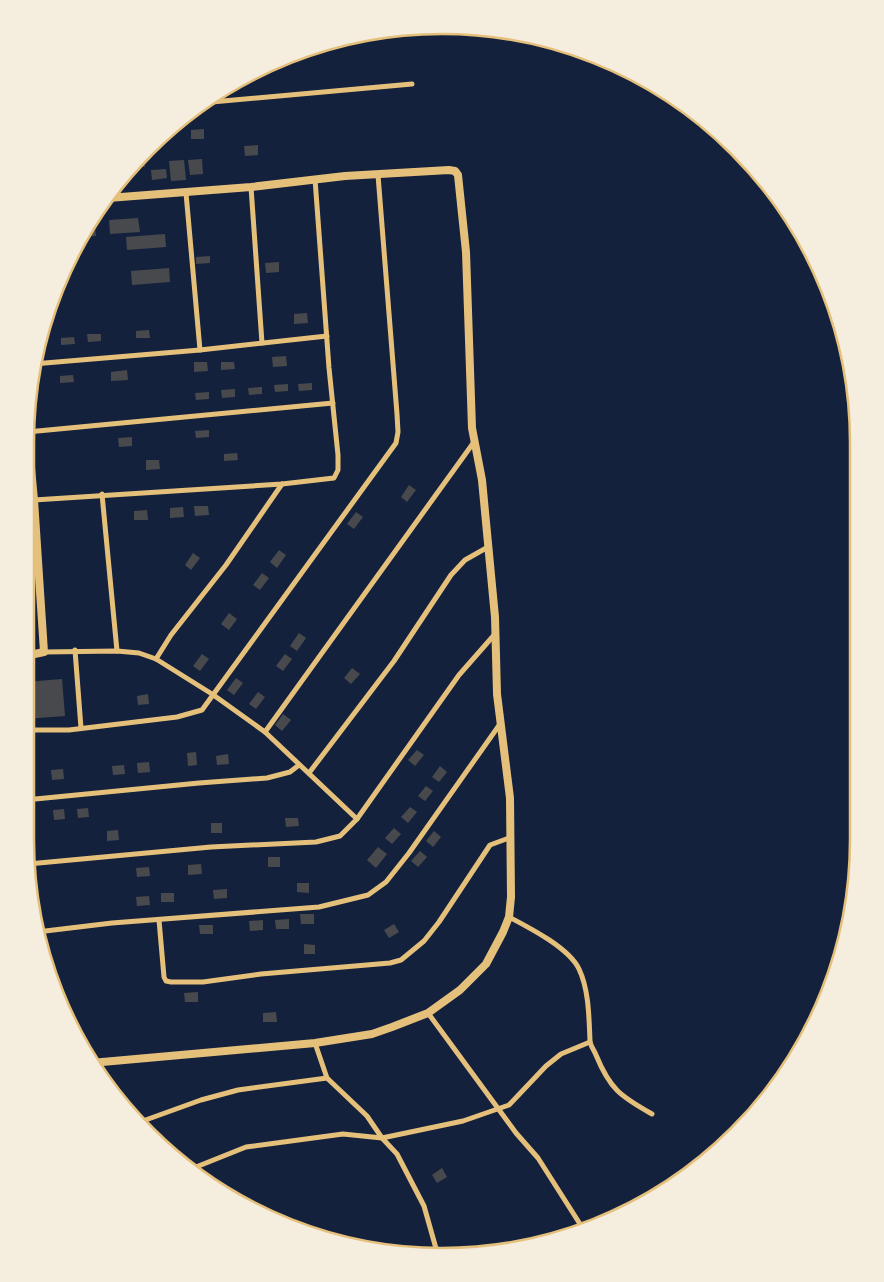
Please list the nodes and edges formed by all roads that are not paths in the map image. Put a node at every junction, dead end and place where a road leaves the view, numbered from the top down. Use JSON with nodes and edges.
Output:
{"nodes":[{"id":1,"x":412,"y":84,"type":"dead end"},
{"id":2,"x":217,"y":102,"type":"edge"},
{"id":3,"x":378,"y":175,"type":"junction"},
{"id":4,"x":315,"y":179,"type":"junction"},
{"id":5,"x":251,"y":187,"type":"junction"},
{"id":6,"x":186,"y":193,"type":"junction"},
{"id":7,"x":115,"y":198,"type":"edge"},
{"id":8,"x":327,"y":336,"type":"junction"},
{"id":9,"x":262,"y":343,"type":"junction"},
{"id":10,"x":200,"y":350,"type":"junction"},
{"id":11,"x":42,"y":363,"type":"edge"},
{"id":12,"x":333,"y":403,"type":"junction"},
{"id":13,"x":35,"y":427,"type":"edge"},
{"id":14,"x":474,"y":442,"type":"junction"},
{"id":15,"x":282,"y":484,"type":"junction"},
{"id":16,"x":102,"y":494,"type":"junction"},
{"id":17,"x":34,"y":500,"type":"joint"},
{"id":18,"x":488,"y":547,"type":"junction"},
{"id":19,"x":34,"y":551,"type":"edge"},
{"id":20,"x":38,"y":551,"type":"junction"},
{"id":21,"x":495,"y":634,"type":"junction"},
{"id":22,"x":75,"y":650,"type":"junction"},
{"id":23,"x":117,"y":651,"type":"junction"},
{"id":24,"x":44,"y":652,"type":"junction"},
{"id":25,"x":34,"y":654,"type":"edge"},
{"id":26,"x":156,"y":659,"type":"junction"},
{"id":27,"x":212,"y":694,"type":"junction"},
{"id":28,"x":500,"y":724,"type":"junction"},
{"id":29,"x":81,"y":728,"type":"junction"},
{"id":30,"x":34,"y":730,"type":"edge"},
{"id":31,"x":265,"y":732,"type":"junction"},
{"id":32,"x":299,"y":765,"type":"junction"},
{"id":33,"x":308,"y":774,"type":"junction"},
{"id":34,"x":34,"y":799,"type":"edge"},
{"id":35,"x":357,"y":819,"type":"junction"},
{"id":36,"x":509,"y":838,"type":"junction"},
{"id":37,"x":35,"y":863,"type":"edge"},
{"id":38,"x":509,"y":917,"type":"junction"},
{"id":39,"x":159,"y":920,"type":"junction"},
{"id":40,"x":45,"y":931,"type":"edge"},
{"id":41,"x":428,"y":1013,"type":"junction"},
{"id":42,"x":590,"y":1042,"type":"junction"},
{"id":43,"x":315,"y":1043,"type":"junction"},
{"id":44,"x":100,"y":1062,"type":"edge"},
{"id":45,"x":327,"y":1078,"type":"junction"},
{"id":46,"x":497,"y":1109,"type":"junction"},
{"id":47,"x":652,"y":1114,"type":"dead end"},
{"id":48,"x":145,"y":1120,"type":"edge"},
{"id":49,"x":382,"y":1138,"type":"junction"},
{"id":50,"x":197,"y":1167,"type":"edge"},
{"id":51,"x":580,"y":1224,"type":"dead end"},
{"id":52,"x":436,"y":1248,"type":"edge"}],
"edges":[{"from":1,"to":2,"type":"street"},
{"from":3,"to":4,"type":"street"},
{"from":3,"to":14,"type":"street"},
{"from":3,"to":27,"type":"street"},
{"from":4,"to":5,"type":"street"},
{"from":4,"to":8,"type":"street"},
{"from":5,"to":6,"type":"street"},
{"from":5,"to":9,"type":"street"},
{"from":6,"to":7,"type":"street"},
{"from":6,"to":10,"type":"street"},
{"from":8,"to":9,"type":"street"},
{"from":8,"to":12,"type":"street"},
{"from":9,"to":10,"type":"street"},
{"from":10,"to":11,"type":"street"},
{"from":12,"to":13,"type":"street"},
{"from":12,"to":15,"type":"street"},
{"from":14,"to":18,"type":"street"},
{"from":14,"to":31,"type":"street"},
{"from":15,"to":16,"type":"street"},
{"from":15,"to":26,"type":"street"},
{"from":16,"to":17,"type":"street"},
{"from":16,"to":23,"type":"street"},
{"from":17,"to":20,"type":"street"},
{"from":18,"to":21,"type":"street"},
{"from":18,"to":33,"type":"street"},
{"from":19,"to":20,"type":"street"},
{"from":20,"to":24,"type":"street"},
{"from":21,"to":28,"type":"street"},
{"from":21,"to":35,"type":"street"},
{"from":22,"to":23,"type":"street"},
{"from":22,"to":24,"type":"street"},
{"from":22,"to":29,"type":"street"},
{"from":23,"to":26,"type":"street"},
{"from":24,"to":25,"type":"street"},
{"from":26,"to":27,"type":"street"},
{"from":27,"to":29,"type":"street"},
{"from":27,"to":31,"type":"street"},
{"from":28,"to":36,"type":"street"},
{"from":28,"to":39,"type":"street"},
{"from":29,"to":30,"type":"street"},
{"from":31,"to":32,"type":"street"},
{"from":32,"to":33,"type":"street"},
{"from":32,"to":34,"type":"street"},
{"from":33,"to":35,"type":"street"},
{"from":35,"to":37,"type":"street"},
{"from":36,"to":38,"type":"street"},
{"from":36,"to":39,"type":"street"},
{"from":38,"to":41,"type":"street"},
{"from":38,"to":42,"type":"street"},
{"from":39,"to":40,"type":"street"},
{"from":41,"to":43,"type":"street"},
{"from":41,"to":46,"type":"street"},
{"from":42,"to":46,"type":"street"},
{"from":42,"to":47,"type":"street"},
{"from":43,"to":44,"type":"street"},
{"from":43,"to":45,"type":"street"},
{"from":45,"to":48,"type":"street"},
{"from":45,"to":49,"type":"street"},
{"from":46,"to":49,"type":"street"},
{"from":46,"to":51,"type":"street"},
{"from":49,"to":50,"type":"street"},
{"from":49,"to":52,"type":"street"}]}
